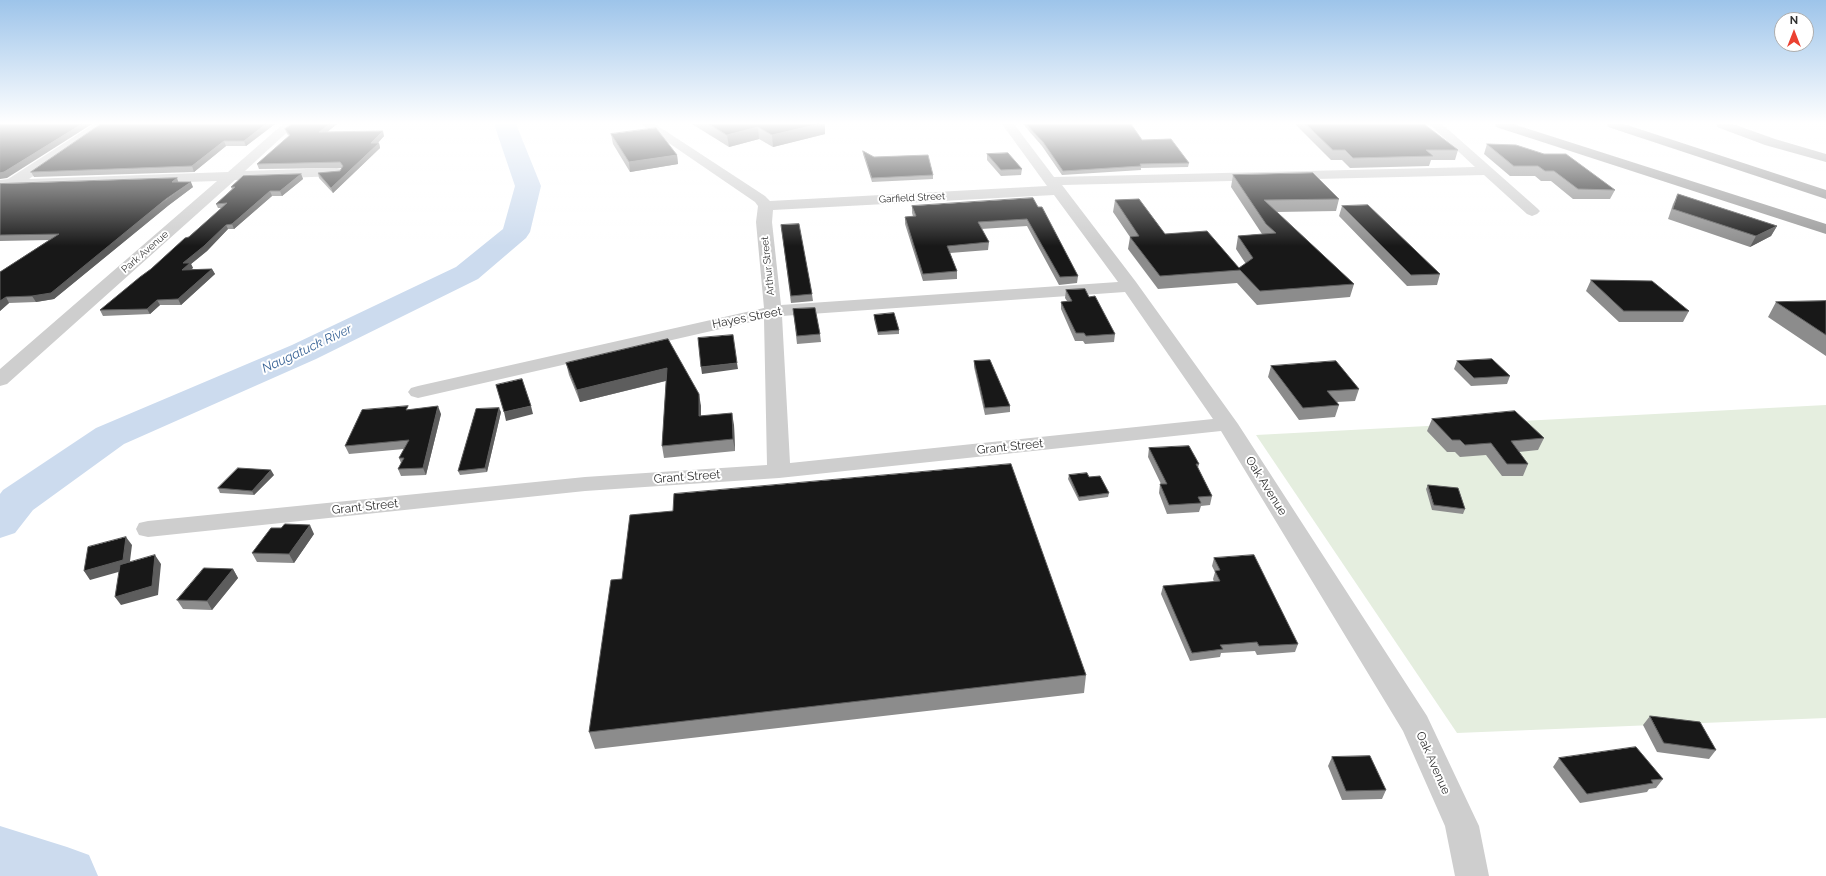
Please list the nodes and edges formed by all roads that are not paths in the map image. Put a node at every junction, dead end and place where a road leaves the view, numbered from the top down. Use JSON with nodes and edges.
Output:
{"nodes":[{"id":1,"x":37,"y":165,"type":"edge"},
{"id":2,"x":243,"y":165,"type":"edge"},
{"id":3,"x":709,"y":165,"type":"edge"},
{"id":4,"x":1039,"y":165,"type":"edge"},
{"id":5,"x":1481,"y":165,"type":"edge"},
{"id":6,"x":1627,"y":165,"type":"edge"},
{"id":7,"x":1667,"y":165,"type":"edge"},
{"id":8,"x":1736,"y":165,"type":"edge"},
{"id":9,"x":1488,"y":171,"type":"junction"},
{"id":10,"x":337,"y":172,"type":"edge"},
{"id":11,"x":230,"y":176,"type":"junction"},
{"id":12,"x":1054,"y":185,"type":"junction"},
{"id":13,"x":4,"y":186,"type":"edge"},
{"id":14,"x":1826,"y":195,"type":"edge"},
{"id":15,"x":766,"y":206,"type":"junction"},
{"id":16,"x":1532,"y":211,"type":"dead end"},
{"id":17,"x":1826,"y":221,"type":"edge"},
{"id":18,"x":1826,"y":229,"type":"edge"},
{"id":19,"x":1130,"y":286,"type":"junction"},
{"id":20,"x":773,"y":311,"type":"junction"},
{"id":21,"x":0,"y":380,"type":"edge"},
{"id":22,"x":418,"y":392,"type":"dead end"},
{"id":23,"x":1227,"y":424,"type":"junction"},
{"id":24,"x":779,"y":471,"type":"junction"},
{"id":25,"x":148,"y":529,"type":"dead end"},
{"id":26,"x":1472,"y":876,"type":"edge"}],
"edges":[{"from":1,"to":13,"type":"street"},
{"from":2,"to":11,"type":"street","name":"Park Avenue"},
{"from":3,"to":15,"type":"street"},
{"from":4,"to":12,"type":"street","name":"Oak Avenue"},
{"from":5,"to":9,"type":"street"},
{"from":6,"to":18,"type":"highway"},
{"from":7,"to":17,"type":"highway"},
{"from":8,"to":14,"type":"highway"},
{"from":9,"to":12,"type":"street","name":"Garfield Street"},
{"from":9,"to":16,"type":"street"},
{"from":10,"to":11,"type":"street"},
{"from":11,"to":13,"type":"street"},
{"from":11,"to":21,"type":"street","name":"Park Avenue"},
{"from":12,"to":15,"type":"street","name":"Garfield Street"},
{"from":12,"to":19,"type":"street","name":"Oak Avenue"},
{"from":15,"to":20,"type":"street","name":"Arthur Street"},
{"from":19,"to":20,"type":"street","name":"Hayes Street"},
{"from":19,"to":23,"type":"street","name":"Oak Avenue"},
{"from":20,"to":22,"type":"street","name":"Hayes Street"},
{"from":20,"to":24,"type":"street","name":"Arthur Street"},
{"from":23,"to":24,"type":"street","name":"Grant Street"},
{"from":23,"to":26,"type":"street","name":"Oak Avenue"},
{"from":24,"to":25,"type":"street","name":"Grant Street"}]}
